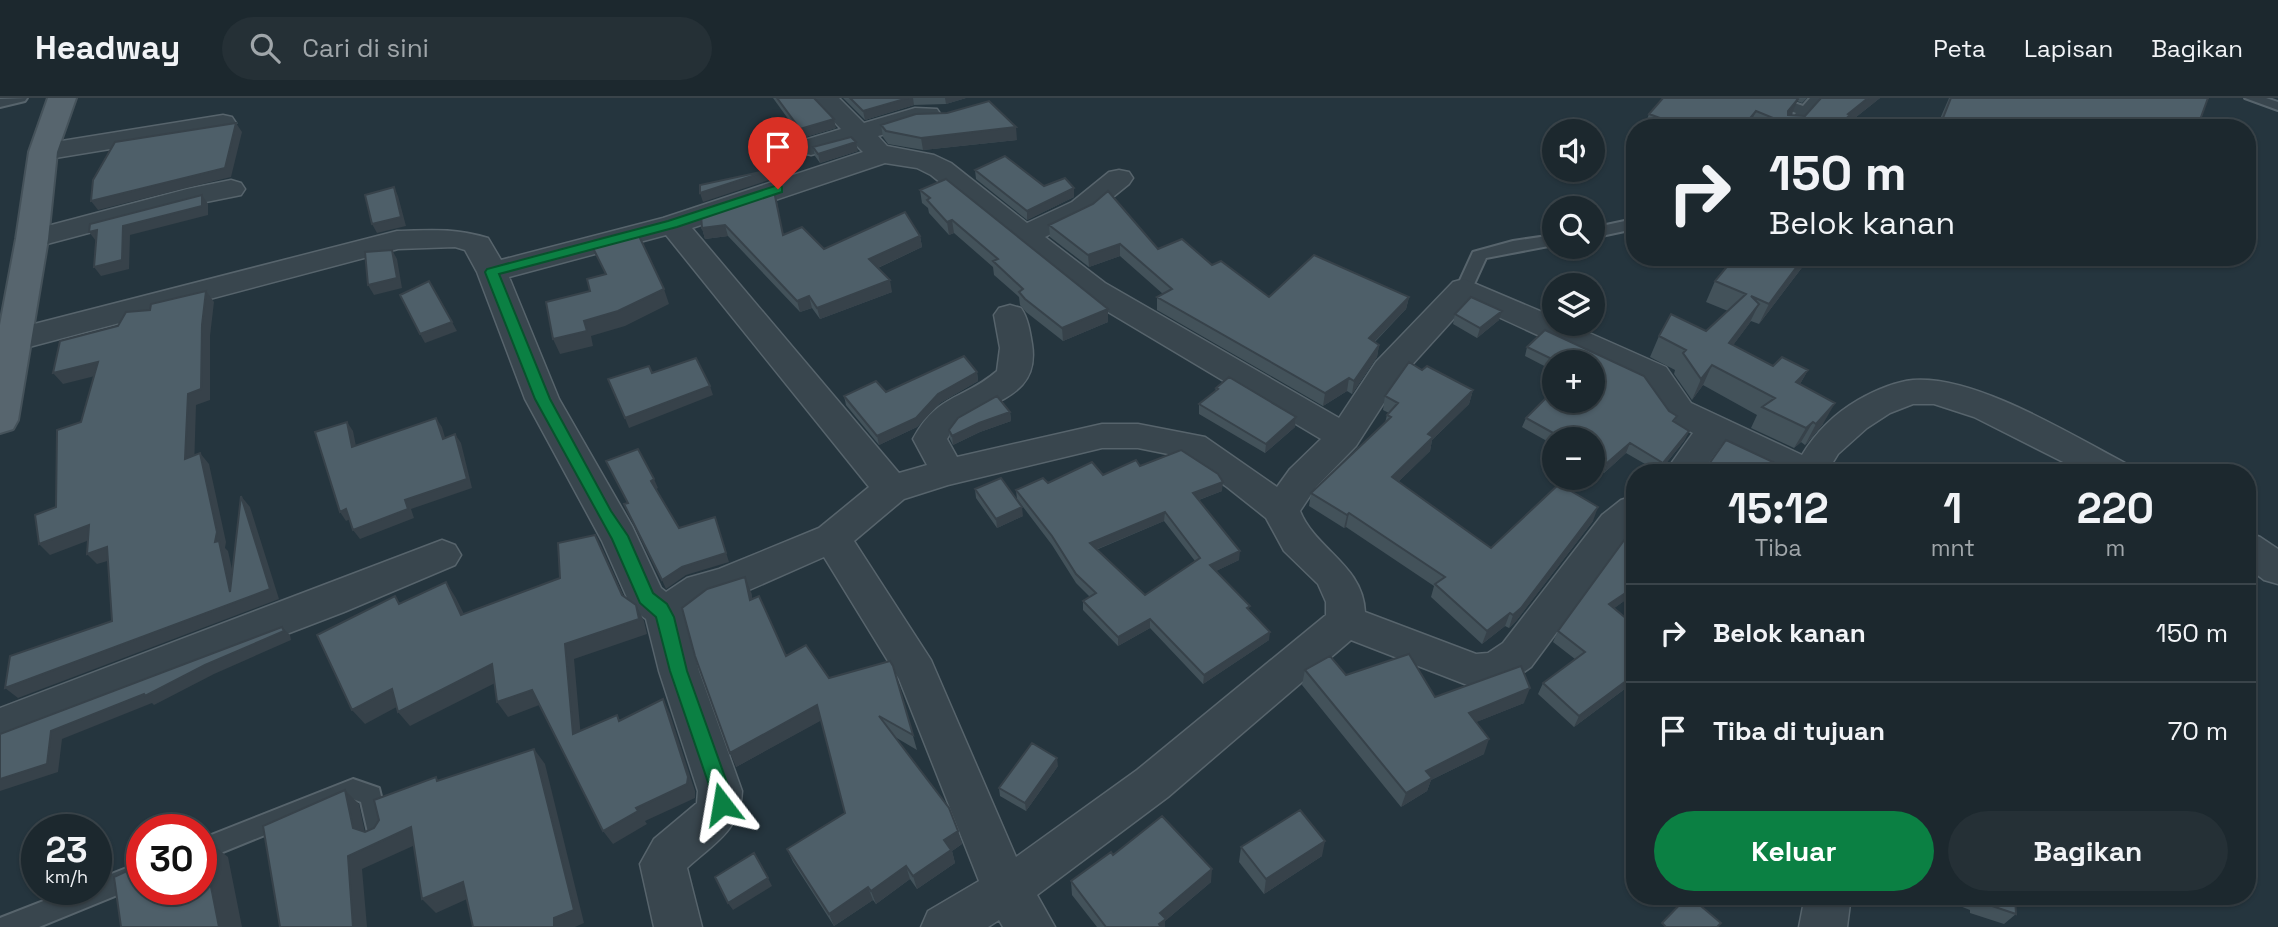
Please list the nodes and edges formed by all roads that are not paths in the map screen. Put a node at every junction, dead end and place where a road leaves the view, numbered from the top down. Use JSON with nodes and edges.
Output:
{"nodes":[{"id":1,"x":20,"y":98,"type":"edge"},
{"id":2,"x":62,"y":98,"type":"edge"},
{"id":3,"x":824,"y":98,"type":"edge"},
{"id":4,"x":1767,"y":98,"type":"edge"},
{"id":5,"x":1818,"y":98,"type":"edge"},
{"id":6,"x":2252,"y":98,"type":"edge"},
{"id":7,"x":0,"y":103,"type":"edge"},
{"id":8,"x":2278,"y":106,"type":"edge"},
{"id":9,"x":1805,"y":112,"type":"junction"},
{"id":10,"x":948,"y":116,"type":"edge"},
{"id":11,"x":1798,"y":119,"type":"edge"},
{"id":12,"x":223,"y":123,"type":"edge"},
{"id":13,"x":857,"y":132,"type":"junction"},
{"id":14,"x":811,"y":146,"type":"edge"},
{"id":15,"x":43,"y":152,"type":"junction"},
{"id":16,"x":883,"y":154,"type":"junction"},
{"id":17,"x":1119,"y":178,"type":"dead end"},
{"id":18,"x":231,"y":189,"type":"dead end"},
{"id":19,"x":673,"y":224,"type":"junction"},
{"id":20,"x":1626,"y":226,"type":"edge"},
{"id":21,"x":1605,"y":230,"type":"edge"},
{"id":22,"x":1027,"y":234,"type":"junction"},
{"id":23,"x":32,"y":239,"type":"junction"},
{"id":24,"x":1542,"y":242,"type":"edge"},
{"id":25,"x":492,"y":272,"type":"junction"},
{"id":26,"x":1464,"y":289,"type":"junction"},
{"id":27,"x":1010,"y":315,"type":"dead end"},
{"id":28,"x":14,"y":340,"type":"junction"},
{"id":29,"x":0,"y":419,"type":"edge"},
{"id":30,"x":1715,"y":429,"type":"junction"},
{"id":31,"x":1344,"y":437,"type":"junction"},
{"id":32,"x":1689,"y":464,"type":"edge"},
{"id":33,"x":1790,"y":464,"type":"edge"},
{"id":34,"x":1813,"y":464,"type":"edge"},
{"id":35,"x":2097,"y":464,"type":"edge"},
{"id":36,"x":948,"y":472,"type":"junction"},
{"id":37,"x":891,"y":489,"type":"junction"},
{"id":38,"x":1281,"y":510,"type":"junction"},
{"id":39,"x":1626,"y":515,"type":"edge"},
{"id":40,"x":832,"y":538,"type":"junction"},
{"id":41,"x":2256,"y":553,"type":"edge"},
{"id":42,"x":442,"y":555,"type":"dead end"},
{"id":43,"x":2278,"y":569,"type":"edge"},
{"id":44,"x":665,"y":617,"type":"junction"},
{"id":45,"x":1346,"y":621,"type":"junction"},
{"id":46,"x":0,"y":726,"type":"edge"},
{"id":47,"x":378,"y":833,"type":"edge"},
{"id":48,"x":217,"y":843,"type":"edge"},
{"id":49,"x":126,"y":879,"type":"edge"},
{"id":50,"x":1007,"y":892,"type":"junction"},
{"id":51,"x":1827,"y":905,"type":"edge"},
{"id":52,"x":9,"y":927,"type":"edge"},
{"id":53,"x":678,"y":927,"type":"edge"},
{"id":54,"x":945,"y":927,"type":"edge"},
{"id":55,"x":1031,"y":927,"type":"edge"},
{"id":56,"x":1823,"y":927,"type":"edge"}],
"edges":[{"from":1,"to":7,"type":"lane"},
{"from":2,"to":15,"type":"main road"},
{"from":3,"to":13,"type":"street"},
{"from":4,"to":9,"type":"lane"},
{"from":5,"to":9,"type":"lane"},
{"from":6,"to":8,"type":"lane"},
{"from":9,"to":11,"type":"lane"},
{"from":10,"to":13,"type":"street"},
{"from":12,"to":15,"type":"street"},
{"from":13,"to":14,"type":"street"},
{"from":13,"to":16,"type":"street"},
{"from":15,"to":23,"type":"main road"},
{"from":16,"to":19,"type":"street"},
{"from":16,"to":22,"type":"street"},
{"from":17,"to":22,"type":"street"},
{"from":18,"to":23,"type":"street"},
{"from":19,"to":25,"type":"street"},
{"from":19,"to":37,"type":"street"},
{"from":20,"to":21,"type":"lane"},
{"from":22,"to":31,"type":"street"},
{"from":23,"to":28,"type":"main road"},
{"from":24,"to":26,"type":"lane"},
{"from":25,"to":28,"type":"street"},
{"from":25,"to":44,"type":"street"},
{"from":26,"to":30,"type":"street"},
{"from":26,"to":31,"type":"street"},
{"from":27,"to":36,"type":"street"},
{"from":28,"to":29,"type":"main road"},
{"from":30,"to":32,"type":"street"},
{"from":30,"to":33,"type":"street"},
{"from":31,"to":38,"type":"street"},
{"from":34,"to":35,"type":"street"},
{"from":36,"to":37,"type":"street"},
{"from":36,"to":38,"type":"street"},
{"from":37,"to":40,"type":"street"},
{"from":38,"to":45,"type":"street"},
{"from":39,"to":45,"type":"street"},
{"from":40,"to":44,"type":"street"},
{"from":40,"to":50,"type":"street"},
{"from":41,"to":43,"type":"street"},
{"from":42,"to":46,"type":"street"},
{"from":44,"to":53,"type":"street"},
{"from":45,"to":50,"type":"street"},
{"from":47,"to":48,"type":"lane"},
{"from":49,"to":52,"type":"lane"},
{"from":50,"to":54,"type":"street"},
{"from":50,"to":55,"type":"street"},
{"from":51,"to":56,"type":"street"}]}
